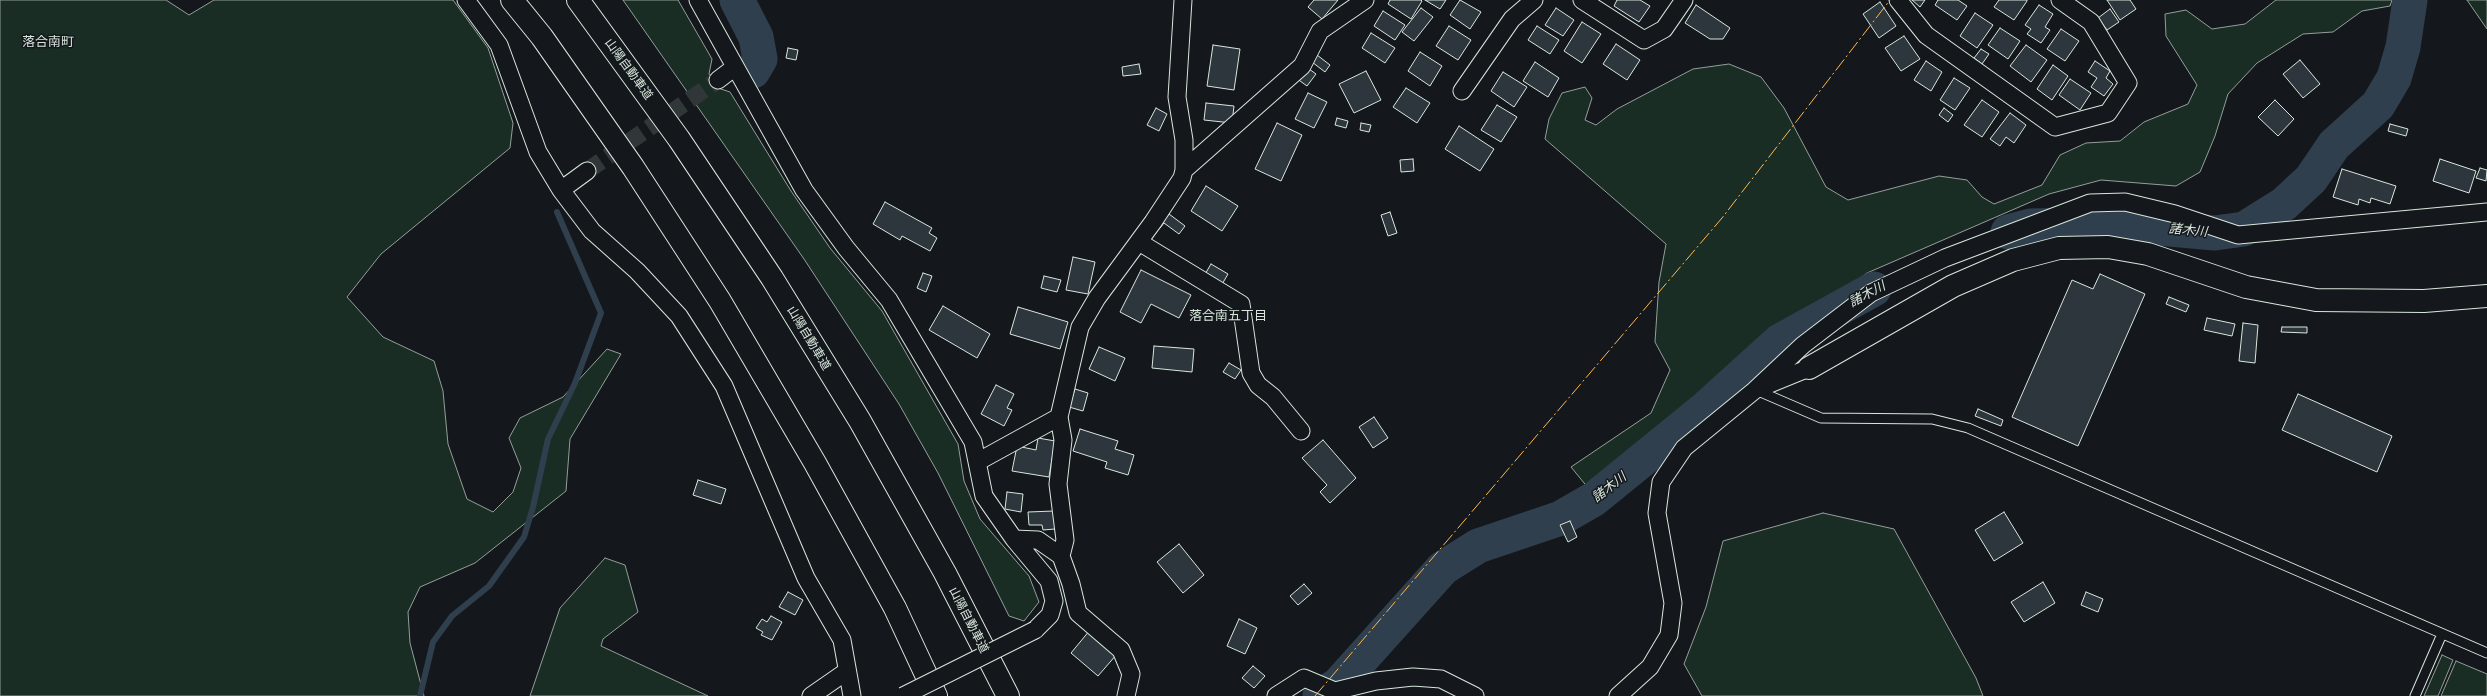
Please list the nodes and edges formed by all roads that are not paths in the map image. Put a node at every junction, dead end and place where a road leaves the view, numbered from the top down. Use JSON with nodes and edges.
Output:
{"nodes":[{"id":1,"x":466,"y":0,"type":"edge"},
{"id":2,"x":512,"y":0,"type":"edge"},
{"id":3,"x":578,"y":0,"type":"edge"},
{"id":4,"x":698,"y":0,"type":"edge"},
{"id":5,"x":1183,"y":0,"type":"edge"},
{"id":6,"x":1365,"y":0,"type":"edge"},
{"id":7,"x":1534,"y":0,"type":"edge"},
{"id":8,"x":1582,"y":0,"type":"edge"},
{"id":9,"x":1684,"y":0,"type":"edge"},
{"id":10,"x":1898,"y":0,"type":"edge"},
{"id":11,"x":2060,"y":0,"type":"edge"},
{"id":12,"x":736,"y":67,"type":"junction"},
{"id":13,"x":718,"y":80,"type":"tunnel mouth"},
{"id":14,"x":1462,"y":91,"type":"dead end"},
{"id":15,"x":1184,"y":170,"type":"junction"},
{"id":16,"x":587,"y":171,"type":"tunnel mouth"},
{"id":17,"x":561,"y":190,"type":"junction"},
{"id":18,"x":2487,"y":212,"type":"edge"},
{"id":19,"x":1138,"y":242,"type":"junction"},
{"id":20,"x":2487,"y":296,"type":"edge"},
{"id":21,"x":1809,"y":368,"type":"joint"},
{"id":22,"x":1755,"y":390,"type":"junction"},
{"id":23,"x":1058,"y":417,"type":"junction"},
{"id":24,"x":1301,"y":431,"type":"dead end"},
{"id":25,"x":979,"y":461,"type":"junction"},
{"id":26,"x":1014,"y":539,"type":"junction"},
{"id":27,"x":1061,"y":556,"type":"junction"},
{"id":28,"x":2442,"y":634,"type":"junction"},
{"id":29,"x":2487,"y":653,"type":"edge"},
{"id":30,"x":847,"y":671,"type":"junction"},
{"id":31,"x":810,"y":696,"type":"edge"},
{"id":32,"x":852,"y":696,"type":"edge"},
{"id":33,"x":903,"y":696,"type":"edge"},
{"id":34,"x":936,"y":696,"type":"edge"},
{"id":35,"x":1008,"y":696,"type":"edge"},
{"id":36,"x":1126,"y":696,"type":"edge"},
{"id":37,"x":1276,"y":696,"type":"edge"},
{"id":38,"x":1475,"y":696,"type":"edge"},
{"id":39,"x":1618,"y":696,"type":"edge"},
{"id":40,"x":2415,"y":696,"type":"edge"}],
"edges":[{"from":1,"to":17,"type":"street"},
{"from":2,"to":34,"type":"main road"},
{"from":3,"to":35,"type":"main road","name":"山陽自動車道"},
{"from":4,"to":12,"type":"street"},
{"from":5,"to":15,"type":"street"},
{"from":6,"to":15,"type":"street"},
{"from":7,"to":14,"type":"street"},
{"from":8,"to":9,"type":"street"},
{"from":10,"to":11,"type":"street"},
{"from":12,"to":13,"type":"street"},
{"from":12,"to":25,"type":"street"},
{"from":15,"to":19,"type":"street"},
{"from":16,"to":17,"type":"street"},
{"from":17,"to":30,"type":"street"},
{"from":18,"to":22,"type":"street"},
{"from":19,"to":23,"type":"street"},
{"from":19,"to":24,"type":"street"},
{"from":20,"to":21,"type":"main road"},
{"from":21,"to":22,"type":"street"},
{"from":22,"to":28,"type":"lane"},
{"from":22,"to":39,"type":"street"},
{"from":23,"to":25,"type":"street"},
{"from":23,"to":27,"type":"street"},
{"from":25,"to":26,"type":"street"},
{"from":26,"to":27,"type":"street"},
{"from":26,"to":33,"type":"street","bridge":true},
{"from":27,"to":36,"type":"street"},
{"from":28,"to":29,"type":"lane"},
{"from":28,"to":40,"type":"lane"},
{"from":30,"to":31,"type":"street"},
{"from":30,"to":32,"type":"street"},
{"from":37,"to":38,"type":"street"}]}
